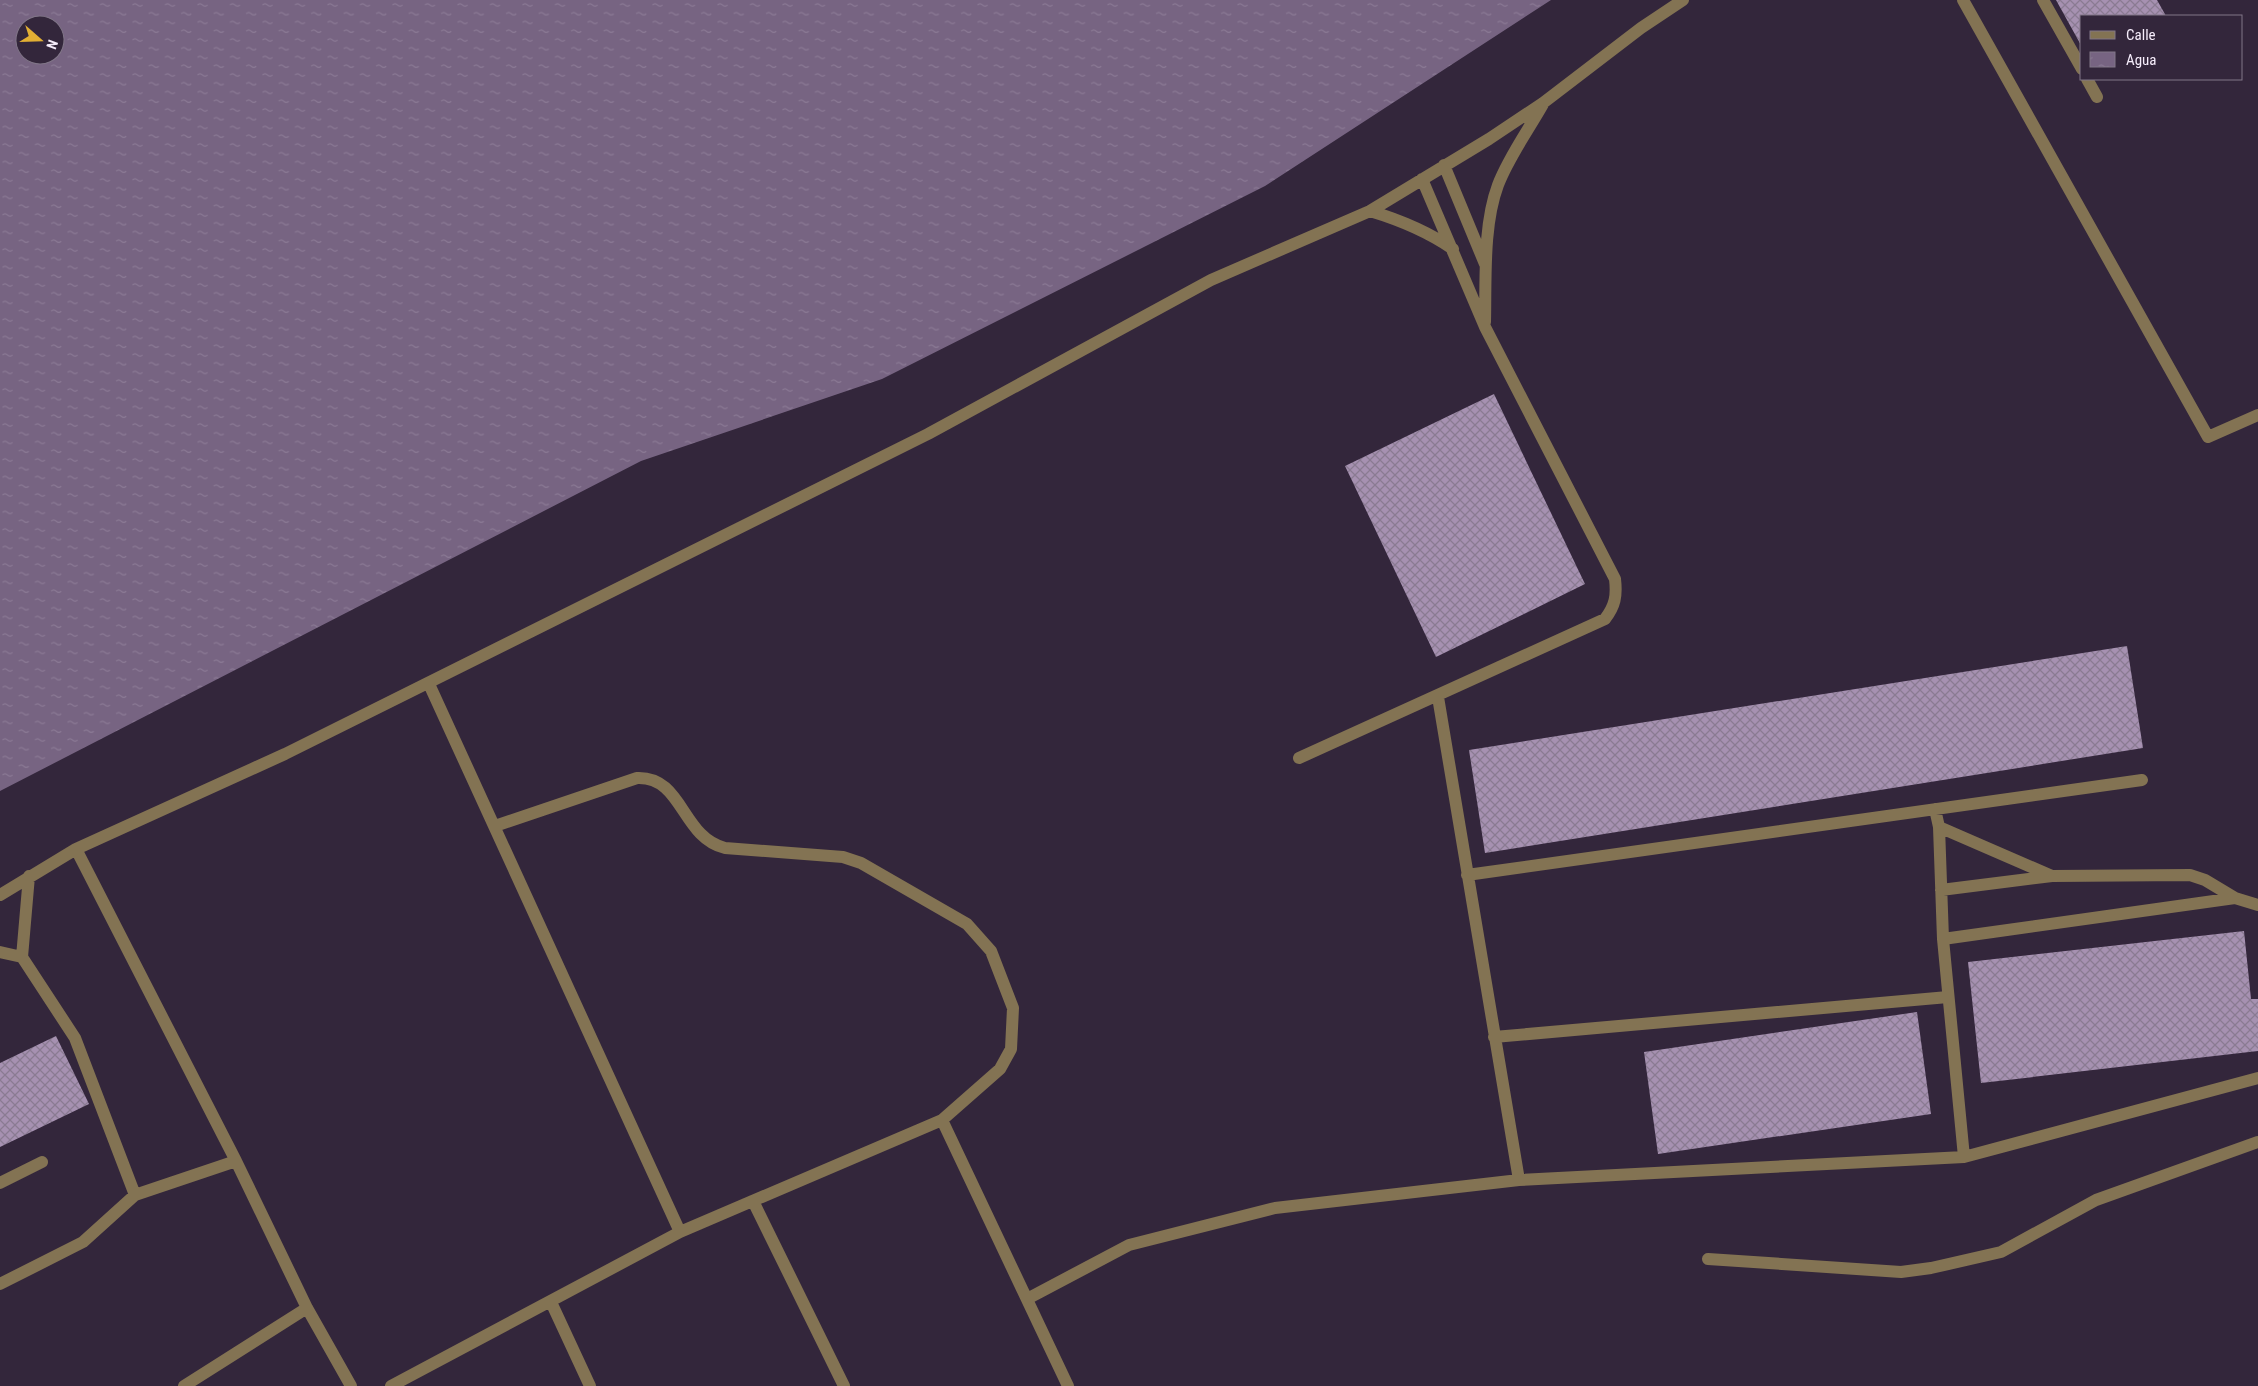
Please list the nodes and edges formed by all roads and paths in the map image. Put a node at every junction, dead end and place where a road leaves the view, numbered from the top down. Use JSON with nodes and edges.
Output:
{"nodes":[{"id":1,"x":1683,"y":0,"type":"edge"},
{"id":2,"x":1963,"y":0,"type":"edge"},
{"id":3,"x":2042,"y":0,"type":"edge"},
{"id":4,"x":2080,"y":66,"type":"edge"},
{"id":5,"x":2088,"y":80,"type":"edge"},
{"id":6,"x":2098,"y":97,"type":"dead end"},
{"id":7,"x":1543,"y":103,"type":"junction"},
{"id":8,"x":1444,"y":165,"type":"junction"},
{"id":9,"x":1422,"y":179,"type":"junction"},
{"id":10,"x":1370,"y":211,"type":"junction"},
{"id":11,"x":1453,"y":249,"type":"junction"},
{"id":12,"x":1486,"y":266,"type":"junction"},
{"id":13,"x":1485,"y":326,"type":"junction"},
{"id":14,"x":2258,"y":415,"type":"edge"},
{"id":15,"x":429,"y":684,"type":"junction"},
{"id":16,"x":1438,"y":697,"type":"junction"},
{"id":17,"x":1299,"y":758,"type":"dead end"},
{"id":18,"x":2142,"y":780,"type":"dead end"},
{"id":19,"x":1935,"y":809,"type":"junction"},
{"id":20,"x":496,"y":826,"type":"junction"},
{"id":21,"x":1939,"y":827,"type":"junction"},
{"id":22,"x":76,"y":849,"type":"junction"},
{"id":23,"x":1467,"y":875,"type":"junction"},
{"id":24,"x":29,"y":876,"type":"junction"},
{"id":25,"x":2052,"y":876,"type":"junction"},
{"id":26,"x":1941,"y":890,"type":"junction"},
{"id":27,"x":0,"y":895,"type":"edge"},
{"id":28,"x":2236,"y":898,"type":"junction"},
{"id":29,"x":2258,"y":905,"type":"edge"},
{"id":30,"x":1943,"y":939,"type":"junction"},
{"id":31,"x":0,"y":952,"type":"edge"},
{"id":32,"x":22,"y":957,"type":"junction"},
{"id":33,"x":1948,"y":996,"type":"junction"},
{"id":34,"x":1494,"y":1037,"type":"junction"},
{"id":35,"x":2258,"y":1078,"type":"edge"},
{"id":36,"x":942,"y":1120,"type":"junction"},
{"id":37,"x":2258,"y":1142,"type":"edge"},
{"id":38,"x":1964,"y":1157,"type":"junction"},
{"id":39,"x":236,"y":1161,"type":"junction"},
{"id":40,"x":42,"y":1162,"type":"dead end"},
{"id":41,"x":1519,"y":1180,"type":"junction"},
{"id":42,"x":0,"y":1183,"type":"edge"},
{"id":43,"x":135,"y":1195,"type":"junction"},
{"id":44,"x":753,"y":1201,"type":"junction"},
{"id":45,"x":680,"y":1232,"type":"junction"},
{"id":46,"x":1708,"y":1259,"type":"dead end"},
{"id":47,"x":0,"y":1284,"type":"edge"},
{"id":48,"x":1027,"y":1299,"type":"junction"},
{"id":49,"x":551,"y":1302,"type":"junction"},
{"id":50,"x":307,"y":1308,"type":"junction"},
{"id":51,"x":184,"y":1386,"type":"edge"},
{"id":52,"x":351,"y":1386,"type":"edge"},
{"id":53,"x":391,"y":1386,"type":"edge"},
{"id":54,"x":590,"y":1386,"type":"edge"},
{"id":55,"x":844,"y":1386,"type":"edge"},
{"id":56,"x":1068,"y":1386,"type":"edge"}],
"edges":[{"from":1,"to":7,"type":"street"},
{"from":2,"to":14,"type":"street"},
{"from":3,"to":4,"type":"street"},
{"from":5,"to":6,"type":"street"},
{"from":7,"to":8,"type":"street"},
{"from":7,"to":12,"type":"street"},
{"from":8,"to":9,"type":"street"},
{"from":8,"to":12,"type":"street"},
{"from":9,"to":10,"type":"street"},
{"from":9,"to":11,"type":"street"},
{"from":10,"to":11,"type":"street"},
{"from":10,"to":15,"type":"street"},
{"from":11,"to":13,"type":"street"},
{"from":12,"to":13,"type":"street"},
{"from":13,"to":16,"type":"street"},
{"from":15,"to":20,"type":"street"},
{"from":15,"to":22,"type":"street"},
{"from":16,"to":17,"type":"street"},
{"from":16,"to":23,"type":"street"},
{"from":18,"to":19,"type":"street"},
{"from":19,"to":21,"type":"street"},
{"from":19,"to":23,"type":"street"},
{"from":20,"to":36,"type":"street"},
{"from":20,"to":45,"type":"street"},
{"from":21,"to":25,"type":"street"},
{"from":21,"to":26,"type":"street"},
{"from":22,"to":24,"type":"street"},
{"from":22,"to":39,"type":"street"},
{"from":23,"to":34,"type":"street"},
{"from":24,"to":27,"type":"street"},
{"from":24,"to":32,"type":"street"},
{"from":25,"to":26,"type":"street"},
{"from":25,"to":28,"type":"street"},
{"from":26,"to":30,"type":"street"},
{"from":28,"to":29,"type":"street"},
{"from":28,"to":30,"type":"street"},
{"from":30,"to":33,"type":"street"},
{"from":31,"to":32,"type":"street"},
{"from":32,"to":43,"type":"street"},
{"from":33,"to":34,"type":"street"},
{"from":33,"to":38,"type":"street"},
{"from":34,"to":41,"type":"street"},
{"from":35,"to":38,"type":"street"},
{"from":36,"to":44,"type":"street"},
{"from":36,"to":48,"type":"street"},
{"from":37,"to":46,"type":"street"},
{"from":38,"to":41,"type":"street"},
{"from":39,"to":43,"type":"street"},
{"from":39,"to":50,"type":"street"},
{"from":40,"to":42,"type":"street"},
{"from":41,"to":48,"type":"street"},
{"from":43,"to":47,"type":"street"},
{"from":44,"to":45,"type":"street"},
{"from":44,"to":55,"type":"street"},
{"from":45,"to":49,"type":"street"},
{"from":48,"to":56,"type":"street"},
{"from":49,"to":53,"type":"street"},
{"from":49,"to":54,"type":"street"},
{"from":50,"to":51,"type":"street"},
{"from":50,"to":52,"type":"street"}]}
